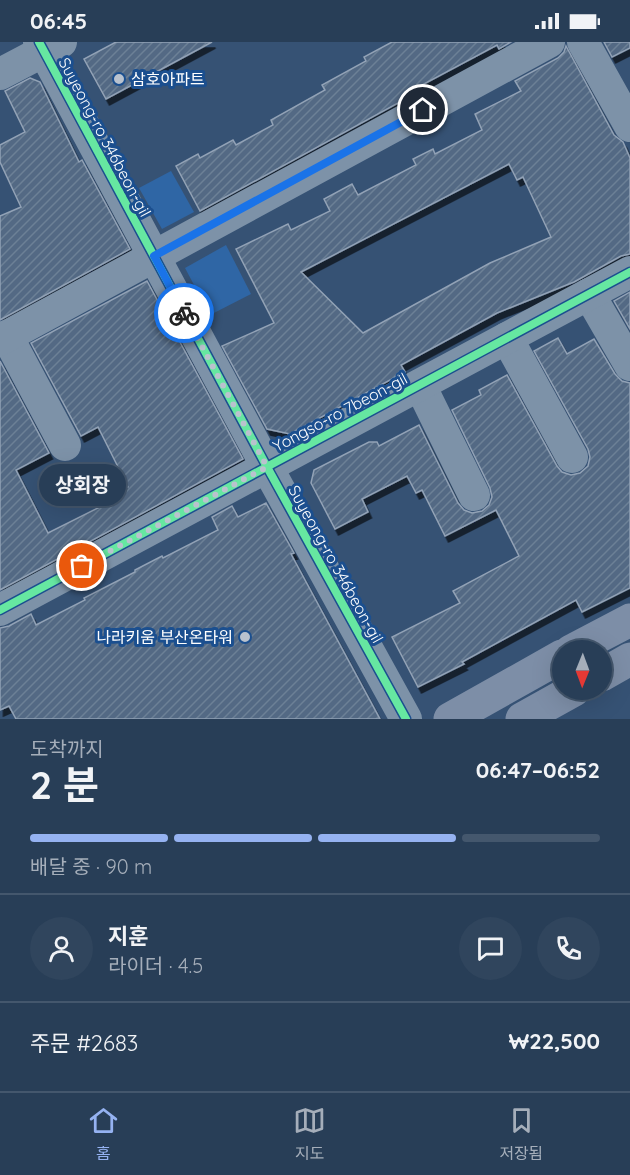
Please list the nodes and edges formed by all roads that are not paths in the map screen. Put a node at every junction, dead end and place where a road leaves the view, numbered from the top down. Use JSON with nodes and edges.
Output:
{"nodes":[{"id":1,"x":549,"y":42,"type":"edge"},
{"id":2,"x":583,"y":42,"type":"edge"},
{"id":3,"x":48,"y":45,"type":"edge"},
{"id":4,"x":0,"y":74,"type":"edge"},
{"id":5,"x":630,"y":126,"type":"edge"},
{"id":6,"x":154,"y":256,"type":"junction"},
{"id":7,"x":630,"y":272,"type":"edge"},
{"id":8,"x":589,"y":294,"type":"junction"},
{"id":9,"x":4,"y":338,"type":"edge"},
{"id":10,"x":507,"y":338,"type":"junction"},
{"id":11,"x":630,"y":365,"type":"edge"},
{"id":12,"x":420,"y":385,"type":"junction"},
{"id":13,"x":65,"y":445,"type":"dead end"},
{"id":14,"x":572,"y":457,"type":"dead end"},
{"id":15,"x":267,"y":467,"type":"junction"},
{"id":16,"x":474,"y":495,"type":"dead end"},
{"id":17,"x":0,"y":610,"type":"edge"},
{"id":18,"x":630,"y":620,"type":"edge"},
{"id":19,"x":592,"y":640,"type":"edge"},
{"id":20,"x":630,"y":660,"type":"edge"},
{"id":21,"x":552,"y":662,"type":"edge"},
{"id":22,"x":612,"y":670,"type":"edge"},
{"id":23,"x":519,"y":680,"type":"junction"},
{"id":24,"x":558,"y":700,"type":"edge"},
{"id":25,"x":531,"y":717,"type":"edge"},
{"id":26,"x":406,"y":719,"type":"edge"},
{"id":27,"x":450,"y":719,"type":"edge"}],
"edges":[{"from":1,"to":6,"type":"street"},
{"from":2,"to":5,"type":"street"},
{"from":3,"to":4,"type":"street"},
{"from":3,"to":6,"type":"street","name":"Suyeong-ro 346beon-gil"},
{"from":6,"to":9,"type":"street"},
{"from":6,"to":15,"type":"street","name":"Suyeong-ro 346beon-gil"},
{"from":7,"to":8,"type":"street","name":"Yongso-ro 7beon-gil"},
{"from":8,"to":10,"type":"street","name":"Yongso-ro 7beon-gil"},
{"from":8,"to":11,"type":"street"},
{"from":9,"to":13,"type":"street"},
{"from":10,"to":12,"type":"street","name":"Yongso-ro 7beon-gil"},
{"from":10,"to":14,"type":"street"},
{"from":12,"to":15,"type":"street","name":"Yongso-ro 7beon-gil"},
{"from":12,"to":16,"type":"street","name":"Yongso-ro 7beon-gil"},
{"from":15,"to":17,"type":"street","name":"Yongso-ro 7beon-gil"},
{"from":15,"to":26,"type":"street","name":"Suyeong-ro 346beon-gil"},
{"from":18,"to":19,"type":"main road"},
{"from":20,"to":22,"type":"main road"},
{"from":21,"to":23,"type":"main road"},
{"from":23,"to":25,"type":"street"},
{"from":23,"to":27,"type":"main road"},
{"from":24,"to":25,"type":"main road"}]}
